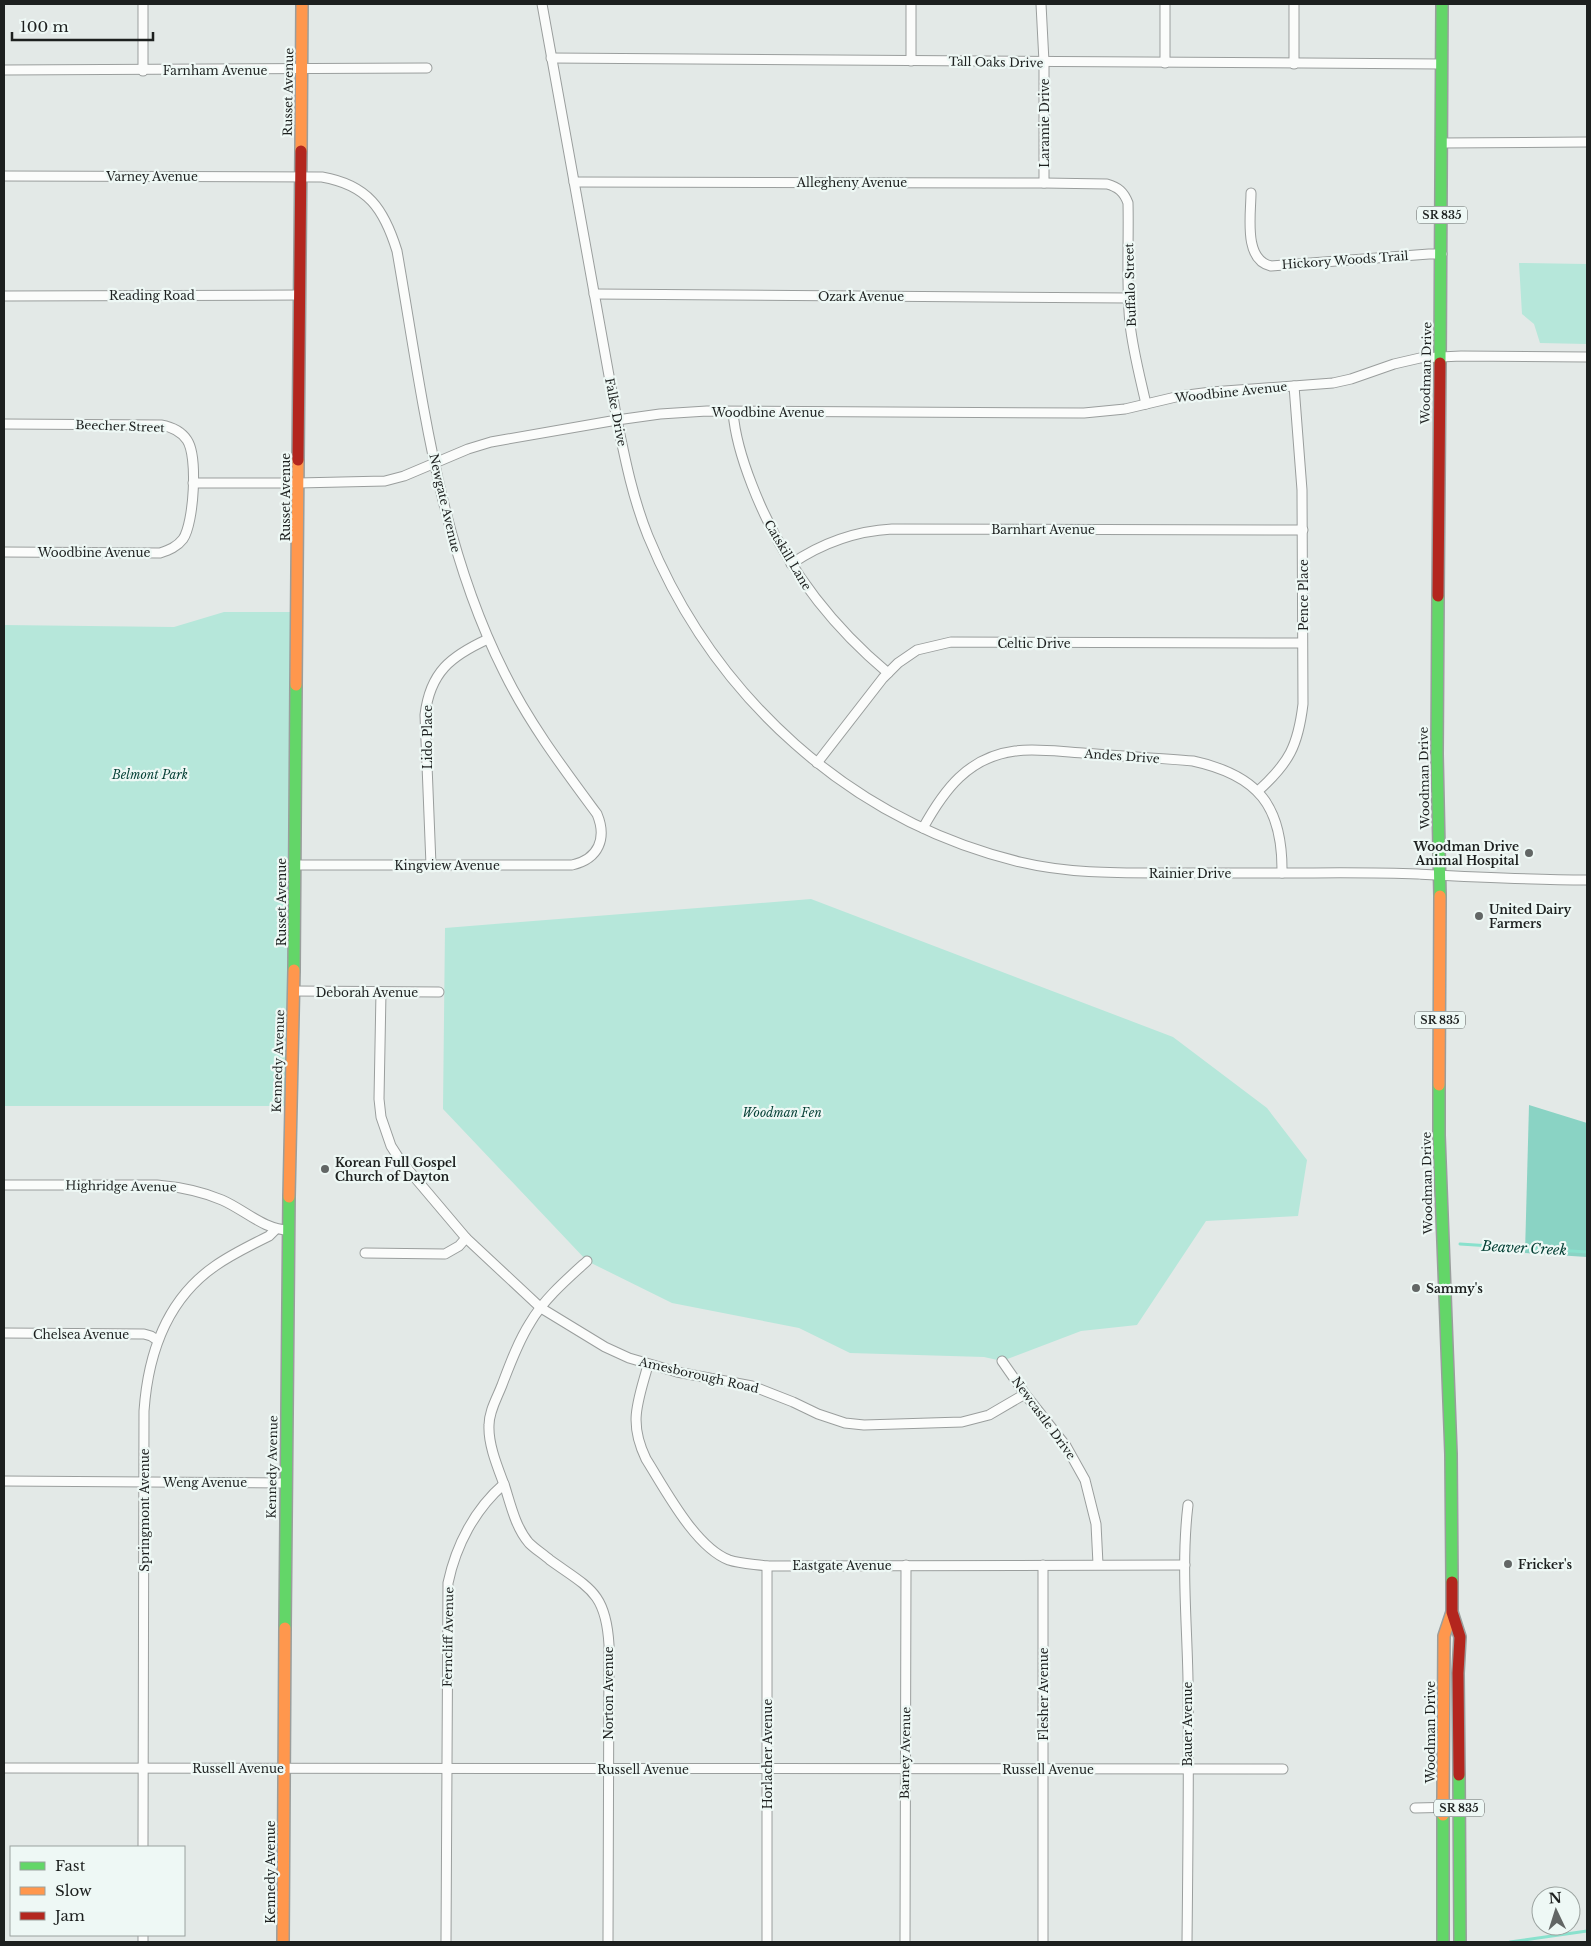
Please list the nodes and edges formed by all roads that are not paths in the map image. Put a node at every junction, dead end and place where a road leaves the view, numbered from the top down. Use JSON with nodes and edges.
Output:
{"nodes":[{"id":1,"x":143,"y":4,"type":"edge"},
{"id":2,"x":302,"y":4,"type":"edge"},
{"id":3,"x":542,"y":4,"type":"edge"},
{"id":4,"x":911,"y":4,"type":"edge"},
{"id":5,"x":1042,"y":4,"type":"edge"},
{"id":6,"x":1165,"y":4,"type":"edge"},
{"id":7,"x":1294,"y":4,"type":"edge"},
{"id":8,"x":1442,"y":4,"type":"edge"},
{"id":9,"x":551,"y":58,"type":"junction"},
{"id":10,"x":911,"y":61,"type":"junction"},
{"id":11,"x":1044,"y":62,"type":"junction"},
{"id":12,"x":1165,"y":63,"type":"junction"},
{"id":13,"x":1294,"y":64,"type":"junction"},
{"id":14,"x":1441,"y":64,"type":"junction"},
{"id":15,"x":427,"y":68,"type":"dead end"},
{"id":16,"x":4,"y":70,"type":"edge"},
{"id":17,"x":143,"y":70,"type":"junction"},
{"id":18,"x":302,"y":70,"type":"junction"},
{"id":19,"x":1587,"y":142,"type":"edge"},
{"id":20,"x":1441,"y":143,"type":"junction"},
{"id":21,"x":4,"y":176,"type":"edge"},
{"id":22,"x":301,"y":176,"type":"junction"},
{"id":23,"x":574,"y":182,"type":"junction"},
{"id":24,"x":1044,"y":183,"type":"junction"},
{"id":25,"x":1251,"y":193,"type":"dead end"},
{"id":26,"x":1126,"y":196,"type":"joint"},
{"id":27,"x":1442,"y":254,"type":"junction"},
{"id":28,"x":594,"y":294,"type":"junction"},
{"id":29,"x":300,"y":295,"type":"junction"},
{"id":30,"x":4,"y":296,"type":"edge"},
{"id":31,"x":1128,"y":298,"type":"junction"},
{"id":32,"x":1440,"y":357,"type":"junction"},
{"id":33,"x":1587,"y":357,"type":"edge"},
{"id":34,"x":1294,"y":386,"type":"junction"},
{"id":35,"x":1146,"y":404,"type":"junction"},
{"id":36,"x":733,"y":412,"type":"junction"},
{"id":37,"x":617,"y":420,"type":"junction"},
{"id":38,"x":4,"y":424,"type":"edge"},
{"id":39,"x":435,"y":462,"type":"junction"},
{"id":40,"x":193,"y":483,"type":"junction"},
{"id":41,"x":298,"y":483,"type":"junction"},
{"id":42,"x":1303,"y":530,"type":"junction"},
{"id":43,"x":4,"y":552,"type":"edge"},
{"id":44,"x":791,"y":564,"type":"junction"},
{"id":45,"x":488,"y":639,"type":"junction"},
{"id":46,"x":1302,"y":643,"type":"junction"},
{"id":47,"x":888,"y":673,"type":"junction"},
{"id":48,"x":818,"y":763,"type":"junction"},
{"id":49,"x":1258,"y":791,"type":"junction"},
{"id":50,"x":923,"y":828,"type":"junction"},
{"id":51,"x":595,"y":853,"type":"joint"},
{"id":52,"x":431,"y":865,"type":"junction"},
{"id":53,"x":295,"y":866,"type":"junction"},
{"id":54,"x":1282,"y":873,"type":"junction"},
{"id":55,"x":1440,"y":876,"type":"junction"},
{"id":56,"x":1587,"y":880,"type":"edge"},
{"id":57,"x":294,"y":991,"type":"junction"},
{"id":58,"x":381,"y":992,"type":"junction"},
{"id":59,"x":439,"y":992,"type":"dead end"},
{"id":60,"x":4,"y":1185,"type":"edge"},
{"id":61,"x":275,"y":1230,"type":"junction"},
{"id":62,"x":289,"y":1230,"type":"junction"},
{"id":63,"x":466,"y":1238,"type":"junction"},
{"id":64,"x":365,"y":1253,"type":"dead end"},
{"id":65,"x":586,"y":1261,"type":"dead end"},
{"id":66,"x":541,"y":1308,"type":"junction"},
{"id":67,"x":4,"y":1333,"type":"edge"},
{"id":68,"x":158,"y":1340,"type":"junction"},
{"id":69,"x":1002,"y":1361,"type":"dead end"},
{"id":70,"x":648,"y":1365,"type":"junction"},
{"id":71,"x":1025,"y":1394,"type":"junction"},
{"id":72,"x":4,"y":1481,"type":"edge"},
{"id":73,"x":144,"y":1482,"type":"junction"},
{"id":74,"x":286,"y":1483,"type":"junction"},
{"id":75,"x":504,"y":1484,"type":"junction"},
{"id":76,"x":1188,"y":1505,"type":"dead end"},
{"id":77,"x":906,"y":1564,"type":"junction"},
{"id":78,"x":1098,"y":1564,"type":"junction"},
{"id":79,"x":1043,"y":1565,"type":"junction"},
{"id":80,"x":1185,"y":1565,"type":"junction"},
{"id":81,"x":767,"y":1566,"type":"junction"},
{"id":82,"x":1452,"y":1612,"type":"junction"},
{"id":83,"x":1444,"y":1672,"type":"junction"},
{"id":84,"x":1458,"y":1673,"type":"junction"},
{"id":85,"x":4,"y":1768,"type":"edge"},
{"id":86,"x":143,"y":1768,"type":"junction"},
{"id":87,"x":284,"y":1768,"type":"junction"},
{"id":88,"x":447,"y":1768,"type":"junction"},
{"id":89,"x":608,"y":1768,"type":"junction"},
{"id":90,"x":768,"y":1769,"type":"junction"},
{"id":91,"x":905,"y":1769,"type":"junction"},
{"id":92,"x":1043,"y":1769,"type":"junction"},
{"id":93,"x":1283,"y":1769,"type":"dead end"},
{"id":94,"x":1187,"y":1770,"type":"junction"},
{"id":95,"x":1459,"y":1806,"type":"junction"},
{"id":96,"x":1415,"y":1808,"type":"dead end"},
{"id":97,"x":143,"y":1846,"type":"edge"},
{"id":98,"x":1461,"y":1880,"type":"junction"},
{"id":99,"x":284,"y":1942,"type":"edge"},
{"id":100,"x":446,"y":1942,"type":"edge"},
{"id":101,"x":608,"y":1942,"type":"edge"},
{"id":102,"x":767,"y":1942,"type":"edge"},
{"id":103,"x":905,"y":1942,"type":"edge"},
{"id":104,"x":1043,"y":1942,"type":"edge"},
{"id":105,"x":1187,"y":1942,"type":"edge"},
{"id":106,"x":1443,"y":1942,"type":"edge"},
{"id":107,"x":1450,"y":1942,"type":"edge"},
{"id":108,"x":1460,"y":1942,"type":"edge"}],
"edges":[{"from":1,"to":17,"type":"street"},
{"from":2,"to":18,"type":"main road","name":"Russet Avenue"},
{"from":3,"to":9,"type":"street","name":"Falke Drive"},
{"from":4,"to":10,"type":"street"},
{"from":5,"to":11,"type":"street","name":"Laramie Drive"},
{"from":6,"to":12,"type":"street"},
{"from":7,"to":13,"type":"street"},
{"from":8,"to":14,"type":"main road","name":"Woodman Drive","number":"SR 835"},
{"from":9,"to":10,"type":"street","name":"Tall Oaks Drive"},
{"from":9,"to":23,"type":"street","name":"Falke Drive"},
{"from":10,"to":11,"type":"street","name":"Tall Oaks Drive"},
{"from":11,"to":12,"type":"street","name":"Tall Oaks Drive"},
{"from":11,"to":24,"type":"street","name":"Laramie Drive"},
{"from":12,"to":13,"type":"street","name":"Tall Oaks Drive"},
{"from":13,"to":14,"type":"street","name":"Tall Oaks Drive"},
{"from":14,"to":20,"type":"main road","name":"Woodman Drive","number":"SR 835"},
{"from":15,"to":18,"type":"street","name":"Farnham Avenue"},
{"from":16,"to":17,"type":"street","name":"Farnham Avenue"},
{"from":17,"to":18,"type":"street","name":"Farnham Avenue"},
{"from":18,"to":22,"type":"main road","name":"Russet Avenue"},
{"from":19,"to":20,"type":"street"},
{"from":20,"to":27,"type":"main road","name":"Woodman Drive","number":"SR 835"},
{"from":21,"to":22,"type":"street","name":"Varney Avenue"},
{"from":22,"to":29,"type":"main road","name":"Russet Avenue"},
{"from":22,"to":39,"type":"street","name":"Newgate Avenue"},
{"from":23,"to":24,"type":"street","name":"Allegheny Avenue"},
{"from":23,"to":28,"type":"street","name":"Falke Drive"},
{"from":24,"to":26,"type":"street","name":"Allegheny Avenue"},
{"from":25,"to":27,"type":"street","name":"Hickory Woods Trail"},
{"from":26,"to":31,"type":"street","name":"Buffalo Street"},
{"from":27,"to":32,"type":"main road","name":"Woodman Drive","number":"SR 835"},
{"from":28,"to":31,"type":"street","name":"Ozark Avenue"},
{"from":28,"to":37,"type":"street","name":"Falke Drive"},
{"from":29,"to":30,"type":"street","name":"Reading Road"},
{"from":29,"to":41,"type":"main road","name":"Russet Avenue"},
{"from":31,"to":35,"type":"street","name":"Buffalo Street"},
{"from":32,"to":33,"type":"street","name":"Woodbine Avenue"},
{"from":32,"to":34,"type":"street","name":"Woodbine Avenue"},
{"from":32,"to":55,"type":"main road","name":"Woodman Drive","number":"SR 835"},
{"from":34,"to":35,"type":"street","name":"Woodbine Avenue"},
{"from":34,"to":42,"type":"street","name":"Pence Place"},
{"from":35,"to":36,"type":"street","name":"Woodbine Avenue"},
{"from":36,"to":37,"type":"street","name":"Woodbine Avenue"},
{"from":36,"to":44,"type":"street","name":"Catskill Lane"},
{"from":37,"to":39,"type":"street","name":"Woodbine Avenue"},
{"from":37,"to":48,"type":"street","name":"Falke Drive"},
{"from":38,"to":40,"type":"street","name":"Beecher Street"},
{"from":39,"to":41,"type":"street","name":"Woodbine Avenue"},
{"from":39,"to":45,"type":"street","name":"Newgate Avenue"},
{"from":40,"to":41,"type":"street","name":"Woodbine Avenue"},
{"from":40,"to":43,"type":"street","name":"Woodbine Avenue"},
{"from":41,"to":53,"type":"main road","name":"Russet Avenue"},
{"from":42,"to":44,"type":"street","name":"Barnhart Avenue"},
{"from":42,"to":46,"type":"street","name":"Pence Place"},
{"from":44,"to":47,"type":"street","name":"Catskill Lane"},
{"from":45,"to":51,"type":"street","name":"Newgate Avenue"},
{"from":45,"to":52,"type":"street","name":"Lido Place"},
{"from":46,"to":47,"type":"street","name":"Celtic Drive"},
{"from":46,"to":49,"type":"street","name":"Pence Place"},
{"from":47,"to":48,"type":"street","name":"Celtic Drive"},
{"from":48,"to":50,"type":"street","name":"Rainier Drive"},
{"from":49,"to":50,"type":"street","name":"Andes Drive"},
{"from":49,"to":54,"type":"street","name":"Andes Drive"},
{"from":50,"to":54,"type":"street","name":"Rainier Drive"},
{"from":51,"to":52,"type":"street","name":"Kingview Avenue"},
{"from":52,"to":53,"type":"street","name":"Kingview Avenue"},
{"from":53,"to":57,"type":"main road","name":"Russet Avenue"},
{"from":54,"to":55,"type":"street","name":"Rainier Drive"},
{"from":55,"to":56,"type":"street","name":"Rainier Drive"},
{"from":55,"to":82,"type":"main road","name":"Woodman Drive","number":"SR 835"},
{"from":57,"to":58,"type":"street","name":"Deborah Avenue"},
{"from":57,"to":62,"type":"main road","name":"Kennedy Avenue"},
{"from":58,"to":59,"type":"street","name":"Deborah Avenue"},
{"from":58,"to":63,"type":"street","name":"Amesborough Road"},
{"from":60,"to":61,"type":"street","name":"Highridge Avenue"},
{"from":61,"to":62,"type":"street","name":"Highridge Avenue"},
{"from":61,"to":68,"type":"street","name":"Springmont Avenue"},
{"from":62,"to":74,"type":"main road","name":"Kennedy Avenue"},
{"from":63,"to":64,"type":"street"},
{"from":63,"to":66,"type":"street","name":"Amesborough Road"},
{"from":65,"to":66,"type":"street"},
{"from":66,"to":70,"type":"street","name":"Amesborough Road"},
{"from":66,"to":75,"type":"street"},
{"from":67,"to":68,"type":"street","name":"Chelsea Avenue"},
{"from":68,"to":73,"type":"street","name":"Springmont Avenue"},
{"from":69,"to":71,"type":"street","name":"Newcastle Drive"},
{"from":70,"to":71,"type":"street","name":"Amesborough Road"},
{"from":70,"to":81,"type":"street","name":"Eastgate Avenue"},
{"from":71,"to":78,"type":"street","name":"Newcastle Drive"},
{"from":72,"to":73,"type":"street","name":"Weng Avenue"},
{"from":73,"to":74,"type":"street","name":"Weng Avenue"},
{"from":73,"to":86,"type":"street","name":"Springmont Avenue"},
{"from":74,"to":87,"type":"main road","name":"Kennedy Avenue"},
{"from":75,"to":88,"type":"street","name":"Ferncliff Avenue"},
{"from":75,"to":89,"type":"street","name":"Norton Avenue"},
{"from":76,"to":80,"type":"street","name":"Bauer Avenue"},
{"from":77,"to":79,"type":"street","name":"Eastgate Avenue"},
{"from":77,"to":81,"type":"street","name":"Eastgate Avenue"},
{"from":77,"to":91,"type":"street","name":"Barney Avenue"},
{"from":78,"to":79,"type":"street","name":"Eastgate Avenue"},
{"from":78,"to":80,"type":"street","name":"Eastgate Avenue"},
{"from":79,"to":92,"type":"street","name":"Flesher Avenue"},
{"from":80,"to":94,"type":"street","name":"Bauer Avenue"},
{"from":81,"to":90,"type":"street","name":"Horlacher Avenue"},
{"from":82,"to":83,"type":"main road","name":"Woodman Drive","number":"SR 835"},
{"from":82,"to":84,"type":"main road","name":"Woodman Drive","number":"SR 835"},
{"from":83,"to":84,"type":"main road"},
{"from":83,"to":106,"type":"main road","name":"Woodman Drive","number":"SR 835","bridge":true},
{"from":84,"to":95,"type":"main road","name":"Woodman Drive","number":"SR 835"},
{"from":85,"to":86,"type":"street","name":"Russell Avenue"},
{"from":86,"to":87,"type":"street","name":"Russell Avenue"},
{"from":86,"to":97,"type":"street","name":"Springmont Avenue"},
{"from":87,"to":88,"type":"street","name":"Russell Avenue"},
{"from":87,"to":99,"type":"main road","name":"Kennedy Avenue"},
{"from":88,"to":89,"type":"street","name":"Russell Avenue"},
{"from":88,"to":100,"type":"street","name":"Ferncliff Avenue"},
{"from":89,"to":90,"type":"street","name":"Russell Avenue"},
{"from":89,"to":101,"type":"street","name":"Norton Avenue"},
{"from":90,"to":91,"type":"street","name":"Russell Avenue"},
{"from":90,"to":102,"type":"street","name":"Horlacher Avenue"},
{"from":91,"to":92,"type":"street","name":"Russell Avenue"},
{"from":91,"to":103,"type":"street","name":"Barney Avenue"},
{"from":92,"to":94,"type":"street","name":"Russell Avenue"},
{"from":92,"to":104,"type":"street","name":"Flesher Avenue"},
{"from":93,"to":94,"type":"street","name":"Russell Avenue"},
{"from":94,"to":105,"type":"street","name":"Bauer Avenue"},
{"from":95,"to":96,"type":"street"},
{"from":95,"to":98,"type":"main road","name":"Woodman Drive","number":"SR 835"},
{"from":98,"to":107,"type":"main road"},
{"from":98,"to":108,"type":"main road","name":"Woodman Drive","number":"SR 835"}]}
